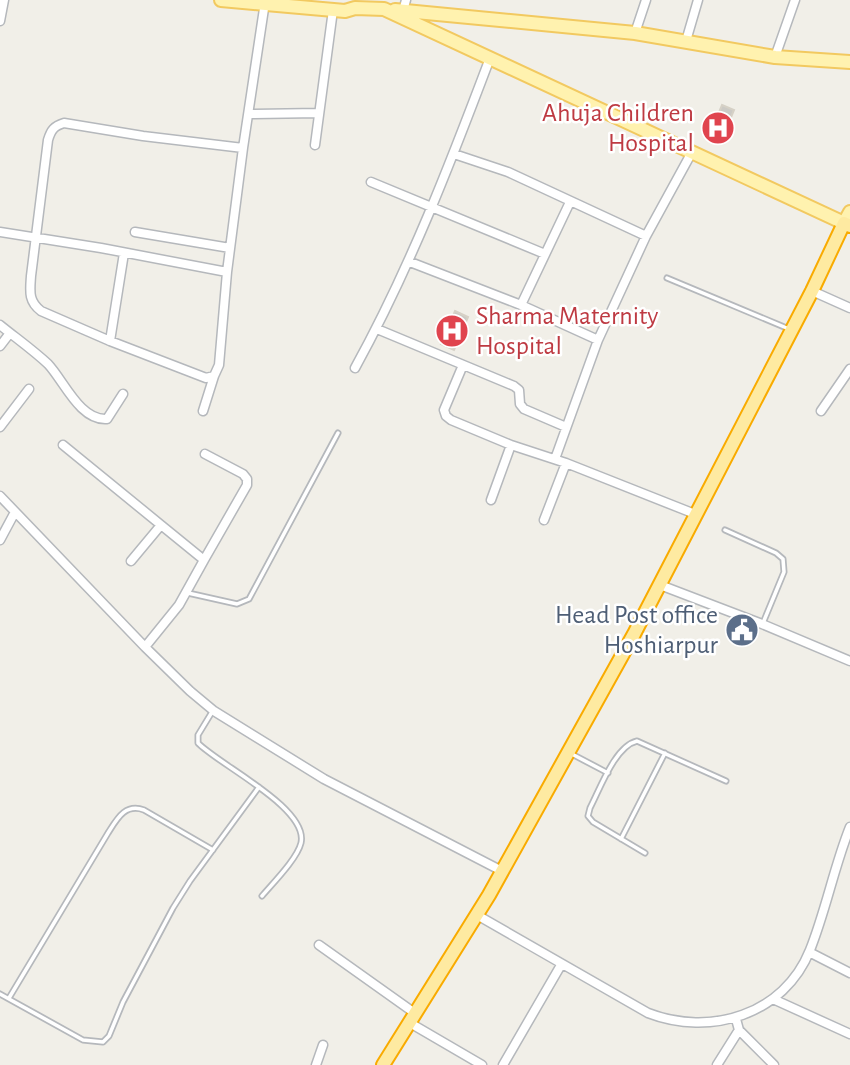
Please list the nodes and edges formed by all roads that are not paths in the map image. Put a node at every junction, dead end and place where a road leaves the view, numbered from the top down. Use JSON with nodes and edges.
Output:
{"nodes":[{"id":1,"x":4,"y":0,"type":"edge"},
{"id":2,"x":221,"y":0,"type":"edge"},
{"id":3,"x":646,"y":0,"type":"edge"},
{"id":4,"x":698,"y":0,"type":"edge"},
{"id":5,"x":795,"y":0,"type":"edge"},
{"id":6,"x":265,"y":2,"type":"edge"},
{"id":7,"x":337,"y":5,"type":"edge"},
{"id":8,"x":405,"y":6,"type":"edge"},
{"id":9,"x":384,"y":9,"type":"junction"},
{"id":10,"x":0,"y":20,"type":"edge"},
{"id":11,"x":635,"y":33,"type":"junction"},
{"id":12,"x":686,"y":41,"type":"junction"},
{"id":13,"x":775,"y":57,"type":"junction"},
{"id":14,"x":490,"y":58,"type":"junction"},
{"id":15,"x":850,"y":62,"type":"edge"},
{"id":16,"x":319,"y":113,"type":"junction"},
{"id":17,"x":250,"y":114,"type":"junction"},
{"id":18,"x":315,"y":145,"type":"dead end"},
{"id":19,"x":243,"y":148,"type":"junction"},
{"id":20,"x":692,"y":152,"type":"junction"},
{"id":21,"x":454,"y":153,"type":"junction"},
{"id":22,"x":372,"y":182,"type":"dead end"},
{"id":23,"x":570,"y":202,"type":"junction"},
{"id":24,"x":433,"y":209,"type":"junction"},
{"id":25,"x":848,"y":220,"type":"edge"},
{"id":26,"x":0,"y":232,"type":"edge"},
{"id":27,"x":135,"y":232,"type":"dead end"},
{"id":28,"x":646,"y":236,"type":"junction"},
{"id":29,"x":34,"y":239,"type":"junction"},
{"id":30,"x":230,"y":248,"type":"junction"},
{"id":31,"x":124,"y":253,"type":"junction"},
{"id":32,"x":545,"y":254,"type":"junction"},
{"id":33,"x":410,"y":262,"type":"junction"},
{"id":34,"x":227,"y":272,"type":"junction"},
{"id":35,"x":667,"y":278,"type":"dead end"},
{"id":36,"x":812,"y":291,"type":"junction"},
{"id":37,"x":521,"y":305,"type":"junction"},
{"id":38,"x":850,"y":308,"type":"edge"},
{"id":39,"x":0,"y":325,"type":"edge"},
{"id":40,"x":377,"y":329,"type":"junction"},
{"id":41,"x":791,"y":330,"type":"junction"},
{"id":42,"x":10,"y":333,"type":"junction"},
{"id":43,"x":598,"y":340,"type":"junction"},
{"id":44,"x":110,"y":341,"type":"junction"},
{"id":45,"x":0,"y":346,"type":"edge"},
{"id":46,"x":463,"y":365,"type":"junction"},
{"id":47,"x":355,"y":368,"type":"dead end"},
{"id":48,"x":850,"y":369,"type":"edge"},
{"id":49,"x":214,"y":376,"type":"junction"},
{"id":50,"x":29,"y":389,"type":"dead end"},
{"id":51,"x":123,"y":394,"type":"dead end"},
{"id":52,"x":203,"y":411,"type":"dead end"},
{"id":53,"x":821,"y":411,"type":"dead end"},
{"id":54,"x":0,"y":427,"type":"edge"},
{"id":55,"x":566,"y":427,"type":"junction"},
{"id":56,"x":338,"y":433,"type":"dead end"},
{"id":57,"x":63,"y":445,"type":"dead end"},
{"id":58,"x":511,"y":445,"type":"junction"},
{"id":59,"x":205,"y":454,"type":"dead end"},
{"id":60,"x":555,"y":459,"type":"junction"},
{"id":61,"x":566,"y":463,"type":"junction"},
{"id":62,"x":0,"y":496,"type":"edge"},
{"id":63,"x":491,"y":500,"type":"dead end"},
{"id":64,"x":15,"y":512,"type":"junction"},
{"id":65,"x":695,"y":514,"type":"junction"},
{"id":66,"x":544,"y":520,"type":"dead end"},
{"id":67,"x":161,"y":525,"type":"junction"},
{"id":68,"x":725,"y":530,"type":"dead end"},
{"id":69,"x":0,"y":540,"type":"edge"},
{"id":70,"x":204,"y":560,"type":"junction"},
{"id":71,"x":131,"y":561,"type":"dead end"},
{"id":72,"x":660,"y":585,"type":"junction"},
{"id":73,"x":186,"y":593,"type":"junction"},
{"id":74,"x":762,"y":624,"type":"junction"},
{"id":75,"x":145,"y":648,"type":"junction"},
{"id":76,"x":850,"y":661,"type":"edge"},
{"id":77,"x":214,"y":710,"type":"junction"},
{"id":78,"x":568,"y":752,"type":"junction"},
{"id":79,"x":664,"y":753,"type":"junction"},
{"id":80,"x":608,"y":773,"type":"junction"},
{"id":81,"x":726,"y":781,"type":"dead end"},
{"id":82,"x":259,"y":787,"type":"junction"},
{"id":83,"x":850,"y":827,"type":"edge"},
{"id":84,"x":621,"y":839,"type":"junction"},
{"id":85,"x":213,"y":850,"type":"junction"},
{"id":86,"x":645,"y":853,"type":"dead end"},
{"id":87,"x":502,"y":871,"type":"junction"},
{"id":88,"x":262,"y":897,"type":"dead end"},
{"id":89,"x":477,"y":915,"type":"junction"},
{"id":90,"x":319,"y":945,"type":"dead end"},
{"id":91,"x":809,"y":952,"type":"junction"},
{"id":92,"x":561,"y":965,"type":"junction"},
{"id":93,"x":850,"y":973,"type":"edge"},
{"id":94,"x":0,"y":994,"type":"edge"},
{"id":95,"x":9,"y":998,"type":"junction"},
{"id":96,"x":772,"y":999,"type":"junction"},
{"id":97,"x":413,"y":1019,"type":"junction"},
{"id":98,"x":736,"y":1019,"type":"junction"},
{"id":99,"x":739,"y":1030,"type":"junction"},
{"id":100,"x":850,"y":1034,"type":"edge"},
{"id":101,"x":323,"y":1045,"type":"dead end"},
{"id":102,"x":316,"y":1065,"type":"edge"},
{"id":103,"x":383,"y":1065,"type":"edge"},
{"id":104,"x":482,"y":1065,"type":"edge"},
{"id":105,"x":503,"y":1065,"type":"edge"},
{"id":106,"x":717,"y":1065,"type":"edge"},
{"id":107,"x":774,"y":1065,"type":"edge"}],
"edges":[{"from":1,"to":10,"type":"street"},
{"from":2,"to":6,"type":"main road"},
{"from":3,"to":11,"type":"street"},
{"from":4,"to":12,"type":"street"},
{"from":5,"to":13,"type":"street"},
{"from":6,"to":7,"type":"main road"},
{"from":6,"to":17,"type":"street"},
{"from":7,"to":9,"type":"main road"},
{"from":7,"to":16,"type":"street"},
{"from":8,"to":9,"type":"main road"},
{"from":8,"to":11,"type":"main road"},
{"from":9,"to":14,"type":"main road"},
{"from":11,"to":12,"type":"main road"},
{"from":12,"to":13,"type":"main road"},
{"from":13,"to":15,"type":"main road"},
{"from":14,"to":20,"type":"main road"},
{"from":14,"to":21,"type":"street"},
{"from":16,"to":17,"type":"street"},
{"from":16,"to":18,"type":"street"},
{"from":17,"to":19,"type":"street"},
{"from":19,"to":29,"type":"street"},
{"from":19,"to":30,"type":"street"},
{"from":20,"to":25,"type":"main road"},
{"from":20,"to":28,"type":"street"},
{"from":21,"to":23,"type":"street"},
{"from":21,"to":24,"type":"street"},
{"from":22,"to":24,"type":"street"},
{"from":23,"to":28,"type":"street"},
{"from":23,"to":32,"type":"street"},
{"from":24,"to":32,"type":"street"},
{"from":24,"to":33,"type":"street"},
{"from":25,"to":36,"type":"highway"},
{"from":26,"to":29,"type":"street"},
{"from":27,"to":30,"type":"street"},
{"from":28,"to":43,"type":"street"},
{"from":29,"to":31,"type":"street"},
{"from":29,"to":44,"type":"street"},
{"from":30,"to":34,"type":"street"},
{"from":31,"to":34,"type":"street"},
{"from":31,"to":44,"type":"street"},
{"from":32,"to":37,"type":"street"},
{"from":33,"to":37,"type":"street"},
{"from":33,"to":40,"type":"street"},
{"from":34,"to":49,"type":"street"},
{"from":35,"to":41,"type":"lane"},
{"from":36,"to":38,"type":"street"},
{"from":36,"to":41,"type":"highway"},
{"from":37,"to":43,"type":"street"},
{"from":39,"to":42,"type":"street"},
{"from":40,"to":46,"type":"street"},
{"from":40,"to":47,"type":"street"},
{"from":41,"to":65,"type":"highway"},
{"from":42,"to":45,"type":"street"},
{"from":42,"to":51,"type":"street"},
{"from":43,"to":55,"type":"street"},
{"from":44,"to":49,"type":"street"},
{"from":46,"to":55,"type":"street"},
{"from":46,"to":58,"type":"street"},
{"from":48,"to":53,"type":"street"},
{"from":49,"to":52,"type":"street"},
{"from":50,"to":54,"type":"street"},
{"from":55,"to":60,"type":"street"},
{"from":56,"to":73,"type":"lane"},
{"from":57,"to":67,"type":"street"},
{"from":58,"to":60,"type":"street"},
{"from":58,"to":63,"type":"street"},
{"from":59,"to":70,"type":"street"},
{"from":60,"to":61,"type":"street"},
{"from":61,"to":65,"type":"street"},
{"from":61,"to":66,"type":"street"},
{"from":62,"to":64,"type":"street"},
{"from":64,"to":69,"type":"street"},
{"from":64,"to":75,"type":"street"},
{"from":65,"to":72,"type":"highway"},
{"from":67,"to":70,"type":"street"},
{"from":67,"to":71,"type":"street"},
{"from":68,"to":74,"type":"lane"},
{"from":70,"to":73,"type":"street"},
{"from":72,"to":74,"type":"street"},
{"from":72,"to":78,"type":"highway"},
{"from":73,"to":75,"type":"street"},
{"from":74,"to":76,"type":"street"},
{"from":75,"to":77,"type":"street"},
{"from":77,"to":82,"type":"lane"},
{"from":77,"to":87,"type":"street"},
{"from":78,"to":80,"type":"lane"},
{"from":78,"to":87,"type":"highway"},
{"from":79,"to":80,"type":"lane"},
{"from":79,"to":81,"type":"lane"},
{"from":79,"to":84,"type":"lane"},
{"from":80,"to":84,"type":"lane"},
{"from":82,"to":85,"type":"lane"},
{"from":82,"to":88,"type":"lane"},
{"from":83,"to":91,"type":"street"},
{"from":84,"to":86,"type":"lane"},
{"from":85,"to":95,"type":"lane"},
{"from":85,"to":95,"type":"lane"},
{"from":87,"to":89,"type":"highway"},
{"from":89,"to":92,"type":"street"},
{"from":89,"to":97,"type":"highway"},
{"from":90,"to":97,"type":"street"},
{"from":91,"to":93,"type":"street"},
{"from":91,"to":96,"type":"street"},
{"from":92,"to":98,"type":"street"},
{"from":92,"to":105,"type":"street"},
{"from":94,"to":95,"type":"lane"},
{"from":96,"to":98,"type":"street"},
{"from":96,"to":100,"type":"street"},
{"from":97,"to":103,"type":"highway"},
{"from":97,"to":104,"type":"street"},
{"from":98,"to":99,"type":"street"},
{"from":99,"to":106,"type":"street"},
{"from":99,"to":107,"type":"street"},
{"from":101,"to":102,"type":"street"}]}
